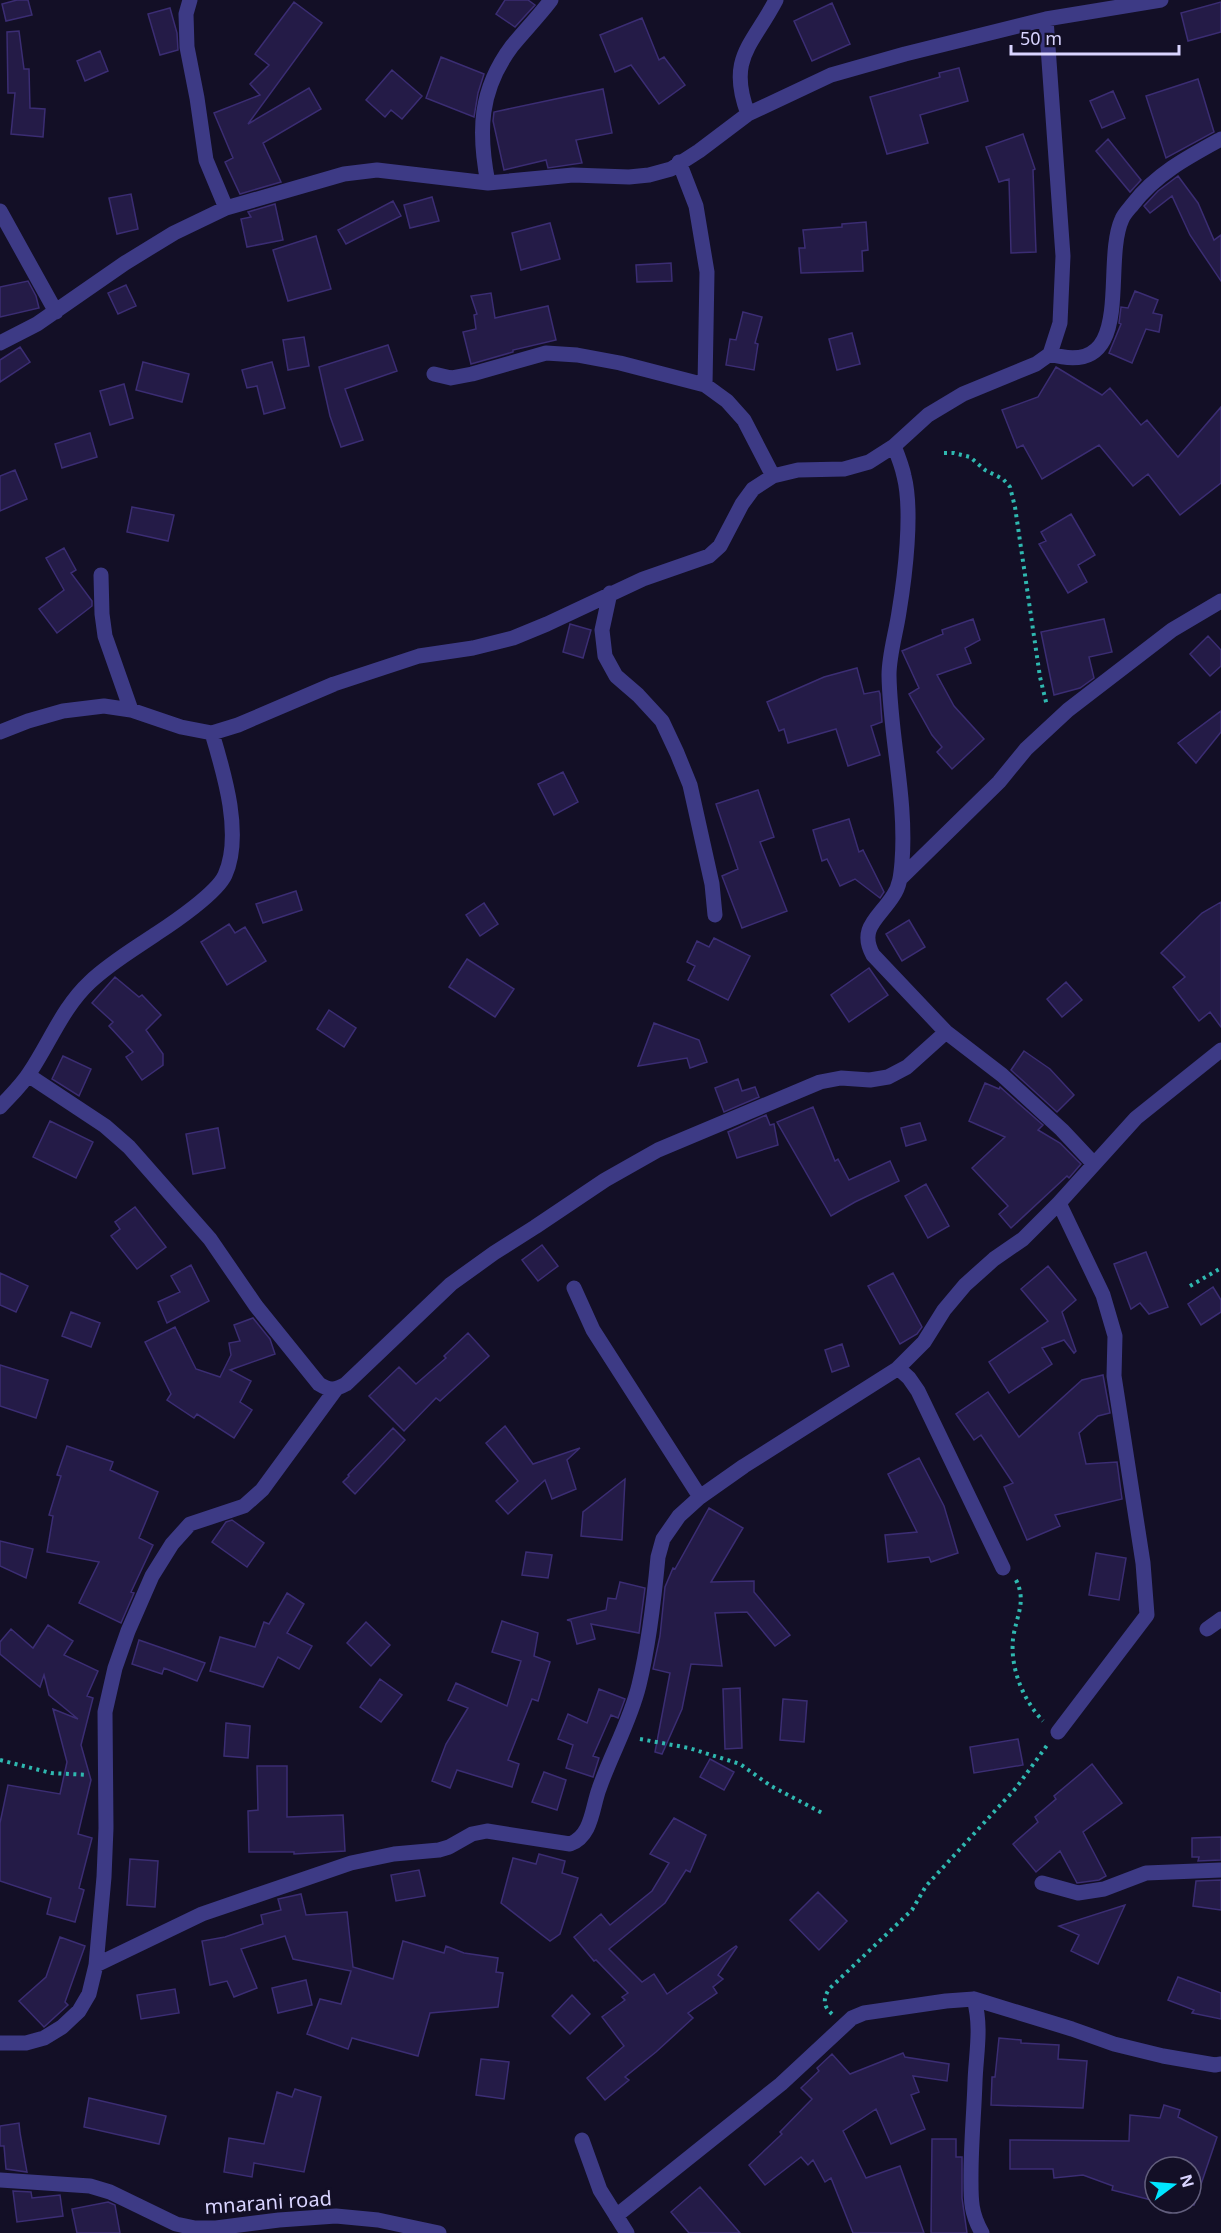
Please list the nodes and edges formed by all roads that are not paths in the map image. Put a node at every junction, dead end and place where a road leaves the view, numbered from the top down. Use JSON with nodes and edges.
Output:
{"nodes":[{"id":1,"x":190,"y":0,"type":"edge"},
{"id":2,"x":551,"y":0,"type":"edge"},
{"id":3,"x":776,"y":0,"type":"edge"},
{"id":4,"x":1161,"y":0,"type":"edge"},
{"id":5,"x":1046,"y":19,"type":"junction"},
{"id":6,"x":747,"y":114,"type":"junction"},
{"id":7,"x":1221,"y":139,"type":"edge"},
{"id":8,"x":680,"y":162,"type":"junction"},
{"id":9,"x":488,"y":183,"type":"junction"},
{"id":10,"x":226,"y":208,"type":"junction"},
{"id":11,"x":0,"y":211,"type":"edge"},
{"id":12,"x":56,"y":312,"type":"junction"},
{"id":13,"x":0,"y":343,"type":"edge"},
{"id":14,"x":1050,"y":354,"type":"junction"},
{"id":15,"x":434,"y":374,"type":"dead end"},
{"id":16,"x":705,"y":385,"type":"junction"},
{"id":17,"x":894,"y":446,"type":"junction"},
{"id":18,"x":773,"y":476,"type":"junction"},
{"id":19,"x":101,"y":575,"type":"dead end"},
{"id":20,"x":610,"y":593,"type":"junction"},
{"id":21,"x":1221,"y":601,"type":"edge"},
{"id":22,"x":131,"y":710,"type":"junction"},
{"id":23,"x":0,"y":732,"type":"edge"},
{"id":24,"x":212,"y":733,"type":"junction"},
{"id":25,"x":901,"y":878,"type":"junction"},
{"id":26,"x":715,"y":915,"type":"dead end"},
{"id":27,"x":946,"y":1032,"type":"junction"},
{"id":28,"x":1221,"y":1050,"type":"edge"},
{"id":29,"x":28,"y":1075,"type":"junction"},
{"id":30,"x":0,"y":1107,"type":"edge"},
{"id":31,"x":1094,"y":1163,"type":"junction"},
{"id":32,"x":1059,"y":1203,"type":"junction"},
{"id":33,"x":574,"y":1288,"type":"dead end"},
{"id":34,"x":898,"y":1368,"type":"junction"},
{"id":35,"x":336,"y":1389,"type":"junction"},
{"id":36,"x":700,"y":1497,"type":"junction"},
{"id":37,"x":1003,"y":1568,"type":"road end"},
{"id":38,"x":1221,"y":1619,"type":"edge"},
{"id":39,"x":1207,"y":1629,"type":"dead end"},
{"id":40,"x":1058,"y":1732,"type":"road end"},
{"id":41,"x":1221,"y":1870,"type":"edge"},
{"id":42,"x":1042,"y":1883,"type":"dead end"},
{"id":43,"x":96,"y":1965,"type":"junction"},
{"id":44,"x":974,"y":1999,"type":"junction"},
{"id":45,"x":0,"y":2043,"type":"edge"},
{"id":46,"x":1221,"y":2064,"type":"edge"},
{"id":47,"x":582,"y":2140,"type":"dead end"},
{"id":48,"x":0,"y":2180,"type":"edge"},
{"id":49,"x":616,"y":2216,"type":"junction"},
{"id":50,"x":300,"y":2226,"type":"edge"},
{"id":51,"x":439,"y":2233,"type":"edge"},
{"id":52,"x":627,"y":2233,"type":"edge"},
{"id":53,"x":982,"y":2233,"type":"edge"}],
"edges":[{"from":1,"to":10,"type":"street"},
{"from":2,"to":9,"type":"street"},
{"from":3,"to":6,"type":"street"},
{"from":4,"to":5,"type":"street"},
{"from":5,"to":6,"type":"street"},
{"from":5,"to":14,"type":"street"},
{"from":6,"to":8,"type":"street"},
{"from":7,"to":14,"type":"street"},
{"from":8,"to":9,"type":"street"},
{"from":8,"to":16,"type":"street"},
{"from":9,"to":10,"type":"street"},
{"from":10,"to":12,"type":"street"},
{"from":11,"to":12,"type":"street"},
{"from":12,"to":13,"type":"street"},
{"from":14,"to":17,"type":"street"},
{"from":15,"to":16,"type":"street"},
{"from":16,"to":18,"type":"street"},
{"from":17,"to":18,"type":"street"},
{"from":17,"to":25,"type":"street"},
{"from":18,"to":20,"type":"street"},
{"from":19,"to":22,"type":"street"},
{"from":20,"to":24,"type":"street"},
{"from":20,"to":26,"type":"street"},
{"from":21,"to":25,"type":"street"},
{"from":22,"to":23,"type":"street"},
{"from":22,"to":24,"type":"street"},
{"from":24,"to":29,"type":"street"},
{"from":25,"to":27,"type":"street"},
{"from":27,"to":31,"type":"street"},
{"from":27,"to":35,"type":"street"},
{"from":28,"to":31,"type":"street"},
{"from":29,"to":30,"type":"street"},
{"from":29,"to":35,"type":"street"},
{"from":31,"to":32,"type":"street"},
{"from":32,"to":34,"type":"street"},
{"from":32,"to":40,"type":"street"},
{"from":33,"to":36,"type":"street"},
{"from":34,"to":36,"type":"street"},
{"from":34,"to":37,"type":"street"},
{"from":35,"to":43,"type":"street"},
{"from":36,"to":43,"type":"street"},
{"from":38,"to":39,"type":"street"},
{"from":41,"to":42,"type":"street"},
{"from":43,"to":45,"type":"street"},
{"from":44,"to":46,"type":"street"},
{"from":44,"to":49,"type":"street"},
{"from":44,"to":53,"type":"street"},
{"from":47,"to":49,"type":"street"},
{"from":48,"to":50,"type":"street","name":"mnarani road"},
{"from":49,"to":52,"type":"street"},
{"from":50,"to":51,"type":"street","name":"mnarani road"}]}
